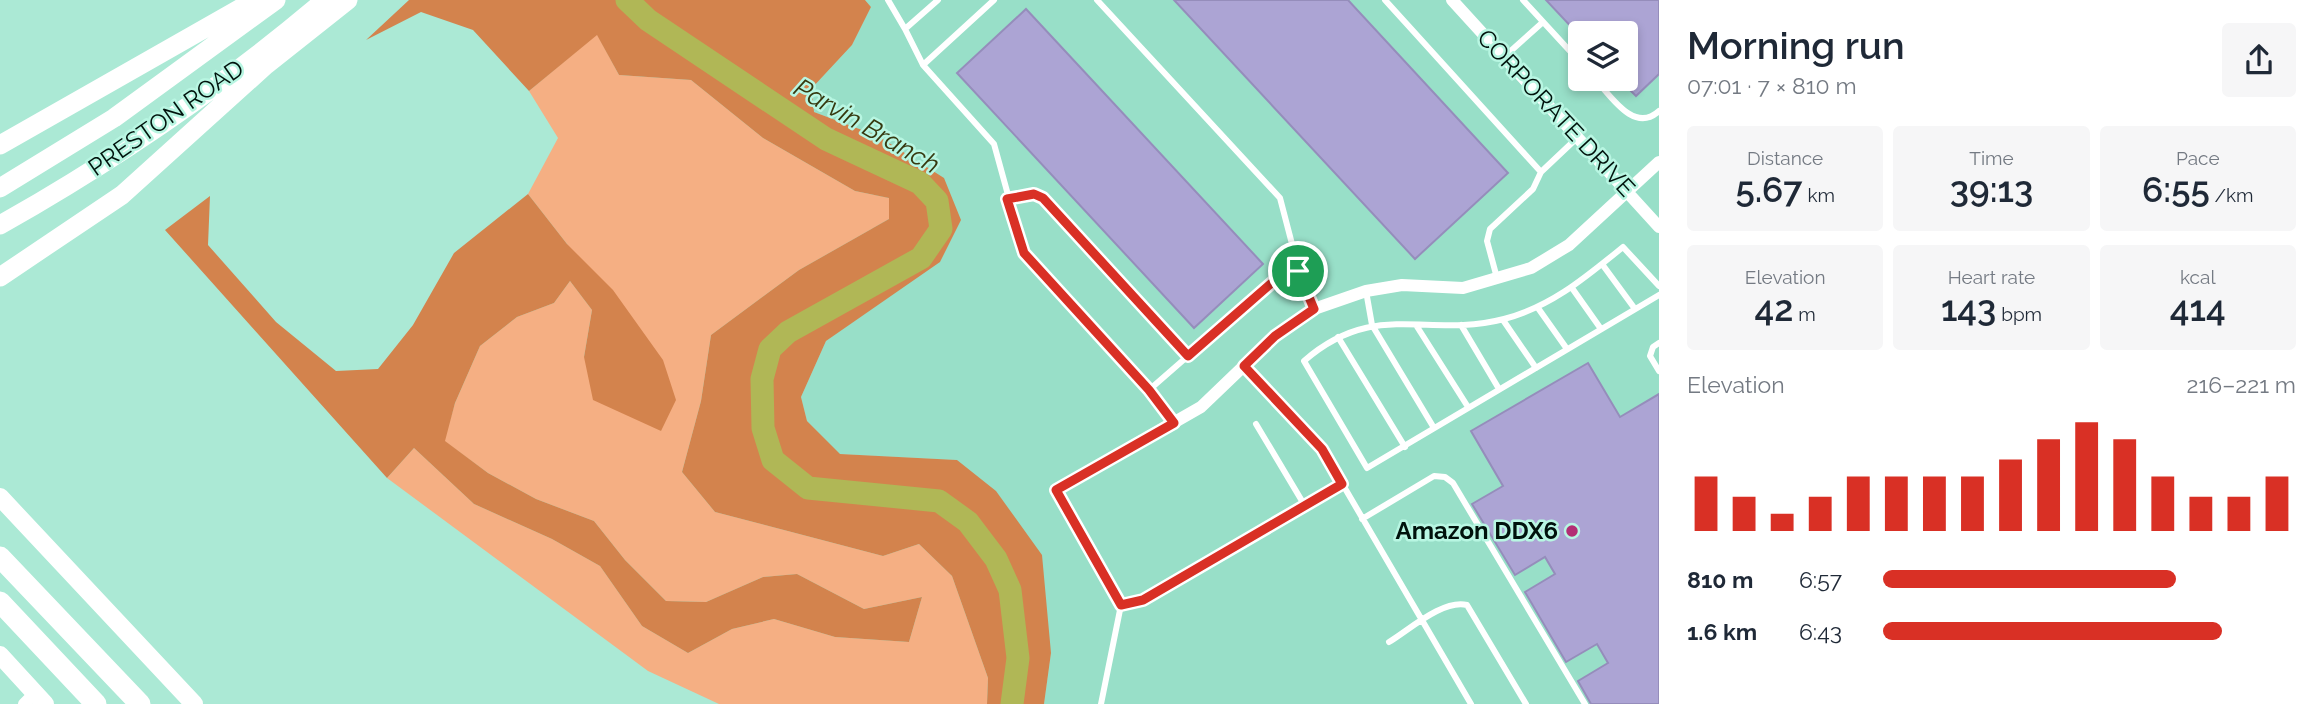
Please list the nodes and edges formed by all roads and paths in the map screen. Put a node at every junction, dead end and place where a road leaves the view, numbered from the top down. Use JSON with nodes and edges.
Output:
{"nodes":[{"id":1,"x":255,"y":0,"type":"edge"},
{"id":2,"x":276,"y":0,"type":"edge"},
{"id":3,"x":326,"y":0,"type":"edge"},
{"id":4,"x":348,"y":0,"type":"edge"},
{"id":5,"x":888,"y":0,"type":"edge"},
{"id":6,"x":938,"y":0,"type":"edge"},
{"id":7,"x":994,"y":0,"type":"edge"},
{"id":8,"x":1097,"y":0,"type":"edge"},
{"id":9,"x":1385,"y":0,"type":"edge"},
{"id":10,"x":1452,"y":0,"type":"edge"},
{"id":11,"x":1523,"y":0,"type":"edge"},
{"id":12,"x":1543,"y":22,"type":"junction"},
{"id":13,"x":905,"y":29,"type":"junction"},
{"id":14,"x":1568,"y":49,"type":"edge"},
{"id":15,"x":1504,"y":57,"type":"junction"},
{"id":16,"x":923,"y":65,"type":"junction"},
{"id":17,"x":1606,"y":91,"type":"edge"},
{"id":18,"x":1659,"y":111,"type":"edge"},
{"id":19,"x":1578,"y":137,"type":"junction"},
{"id":20,"x":0,"y":145,"type":"edge"},
{"id":21,"x":1659,"y":162,"type":"edge"},
{"id":22,"x":1541,"y":172,"type":"junction"},
{"id":23,"x":0,"y":188,"type":"edge"},
{"id":24,"x":1628,"y":191,"type":"junction"},
{"id":25,"x":1007,"y":199,"type":"junction"},
{"id":26,"x":0,"y":225,"type":"edge"},
{"id":27,"x":1659,"y":227,"type":"edge"},
{"id":28,"x":1602,"y":264,"type":"junction"},
{"id":29,"x":1298,"y":271,"type":"junction"},
{"id":30,"x":0,"y":277,"type":"edge"},
{"id":31,"x":1497,"y":280,"type":"junction"},
{"id":32,"x":1659,"y":286,"type":"edge"},
{"id":33,"x":1572,"y":288,"type":"junction"},
{"id":34,"x":1366,"y":291,"type":"junction"},
{"id":35,"x":1659,"y":295,"type":"edge"},
{"id":36,"x":1538,"y":308,"type":"junction"},
{"id":37,"x":1314,"y":309,"type":"junction"},
{"id":38,"x":1635,"y":309,"type":"junction"},
{"id":39,"x":1503,"y":320,"type":"junction"},
{"id":40,"x":1372,"y":325,"type":"junction"},
{"id":41,"x":1416,"y":325,"type":"junction"},
{"id":42,"x":1461,"y":325,"type":"junction"},
{"id":43,"x":1601,"y":329,"type":"junction"},
{"id":44,"x":1338,"y":337,"type":"junction"},
{"id":45,"x":1659,"y":343,"type":"edge"},
{"id":46,"x":1567,"y":349,"type":"junction"},
{"id":47,"x":1188,"y":356,"type":"junction"},
{"id":48,"x":1244,"y":366,"type":"junction"},
{"id":49,"x":1536,"y":368,"type":"junction"},
{"id":50,"x":1659,"y":371,"type":"edge"},
{"id":51,"x":1499,"y":389,"type":"junction"},
{"id":52,"x":1149,"y":390,"type":"junction"},
{"id":53,"x":1468,"y":407,"type":"junction"},
{"id":54,"x":1174,"y":423,"type":"junction"},
{"id":55,"x":1256,"y":424,"type":"dead end"},
{"id":56,"x":1434,"y":428,"type":"junction"},
{"id":57,"x":1405,"y":447,"type":"junction"},
{"id":58,"x":1342,"y":484,"type":"junction"},
{"id":59,"x":1056,"y":490,"type":"joint"},
{"id":60,"x":0,"y":497,"type":"edge"},
{"id":61,"x":1305,"y":506,"type":"junction"},
{"id":62,"x":1362,"y":519,"type":"junction"},
{"id":63,"x":0,"y":557,"type":"edge"},
{"id":64,"x":0,"y":602,"type":"edge"},
{"id":65,"x":1121,"y":605,"type":"junction"},
{"id":66,"x":1422,"y":621,"type":"junction"},
{"id":67,"x":1389,"y":642,"type":"dead end"},
{"id":68,"x":0,"y":655,"type":"edge"},
{"id":69,"x":35,"y":700,"type":"edge"},
{"id":70,"x":95,"y":703,"type":"edge"},
{"id":71,"x":140,"y":704,"type":"edge"},
{"id":72,"x":194,"y":704,"type":"edge"},
{"id":73,"x":1101,"y":704,"type":"edge"},
{"id":74,"x":1471,"y":704,"type":"edge"},
{"id":75,"x":1526,"y":704,"type":"edge"},
{"id":76,"x":1585,"y":704,"type":"edge"}],
"edges":[{"from":1,"to":20,"type":"main road"},
{"from":2,"to":23,"type":"main road","name":"PRESTON ROAD"},
{"from":3,"to":26,"type":"main road","name":"PRESTON ROAD"},
{"from":4,"to":30,"type":"main road"},
{"from":5,"to":13,"type":"lane"},
{"from":6,"to":13,"type":"lane"},
{"from":7,"to":16,"type":"lane"},
{"from":8,"to":29,"type":"lane"},
{"from":9,"to":22,"type":"lane"},
{"from":10,"to":15,"type":"street","name":"CORPORATE DRIVE"},
{"from":11,"to":12,"type":"lane"},
{"from":12,"to":14,"type":"lane"},
{"from":12,"to":15,"type":"lane"},
{"from":13,"to":16,"type":"lane"},
{"from":15,"to":19,"type":"street","name":"CORPORATE DRIVE"},
{"from":16,"to":25,"type":"lane"},
{"from":17,"to":18,"type":"lane"},
{"from":19,"to":22,"type":"lane"},
{"from":19,"to":24,"type":"street","name":"CORPORATE DRIVE"},
{"from":21,"to":24,"type":"street"},
{"from":22,"to":31,"type":"lane"},
{"from":24,"to":27,"type":"street","name":"CORPORATE DRIVE"},
{"from":24,"to":31,"type":"street"},
{"from":25,"to":47,"type":"lane"},
{"from":25,"to":52,"type":"lane"},
{"from":28,"to":32,"type":"lane"},
{"from":28,"to":33,"type":"lane"},
{"from":28,"to":38,"type":"lane"},
{"from":29,"to":37,"type":"lane"},
{"from":29,"to":47,"type":"lane"},
{"from":31,"to":34,"type":"street"},
{"from":33,"to":36,"type":"lane"},
{"from":33,"to":43,"type":"lane"},
{"from":34,"to":37,"type":"street"},
{"from":34,"to":40,"type":"lane"},
{"from":35,"to":38,"type":"lane"},
{"from":36,"to":39,"type":"lane"},
{"from":36,"to":46,"type":"lane"},
{"from":37,"to":48,"type":"street"},
{"from":38,"to":43,"type":"lane"},
{"from":39,"to":42,"type":"lane"},
{"from":39,"to":49,"type":"lane"},
{"from":40,"to":41,"type":"lane"},
{"from":40,"to":44,"type":"lane"},
{"from":40,"to":56,"type":"lane"},
{"from":41,"to":42,"type":"lane"},
{"from":41,"to":53,"type":"lane"},
{"from":42,"to":51,"type":"lane"},
{"from":43,"to":46,"type":"lane"},
{"from":44,"to":57,"type":"lane"},
{"from":44,"to":57,"type":"lane"},
{"from":45,"to":50,"type":"lane"},
{"from":46,"to":49,"type":"lane"},
{"from":47,"to":52,"type":"lane"},
{"from":48,"to":54,"type":"street"},
{"from":48,"to":58,"type":"lane"},
{"from":49,"to":51,"type":"lane"},
{"from":51,"to":53,"type":"lane"},
{"from":52,"to":54,"type":"lane"},
{"from":53,"to":56,"type":"lane"},
{"from":54,"to":59,"type":"street"},
{"from":55,"to":61,"type":"lane"},
{"from":56,"to":57,"type":"lane"},
{"from":58,"to":61,"type":"lane"},
{"from":58,"to":62,"type":"lane"},
{"from":59,"to":65,"type":"lane"},
{"from":60,"to":72,"type":"main road"},
{"from":61,"to":65,"type":"lane"},
{"from":62,"to":66,"type":"lane"},
{"from":62,"to":76,"type":"lane"},
{"from":63,"to":71,"type":"highway"},
{"from":64,"to":70,"type":"highway"},
{"from":65,"to":73,"type":"lane"},
{"from":66,"to":67,"type":"lane"},
{"from":66,"to":74,"type":"lane"},
{"from":66,"to":75,"type":"lane"},
{"from":68,"to":69,"type":"main road"}]}
